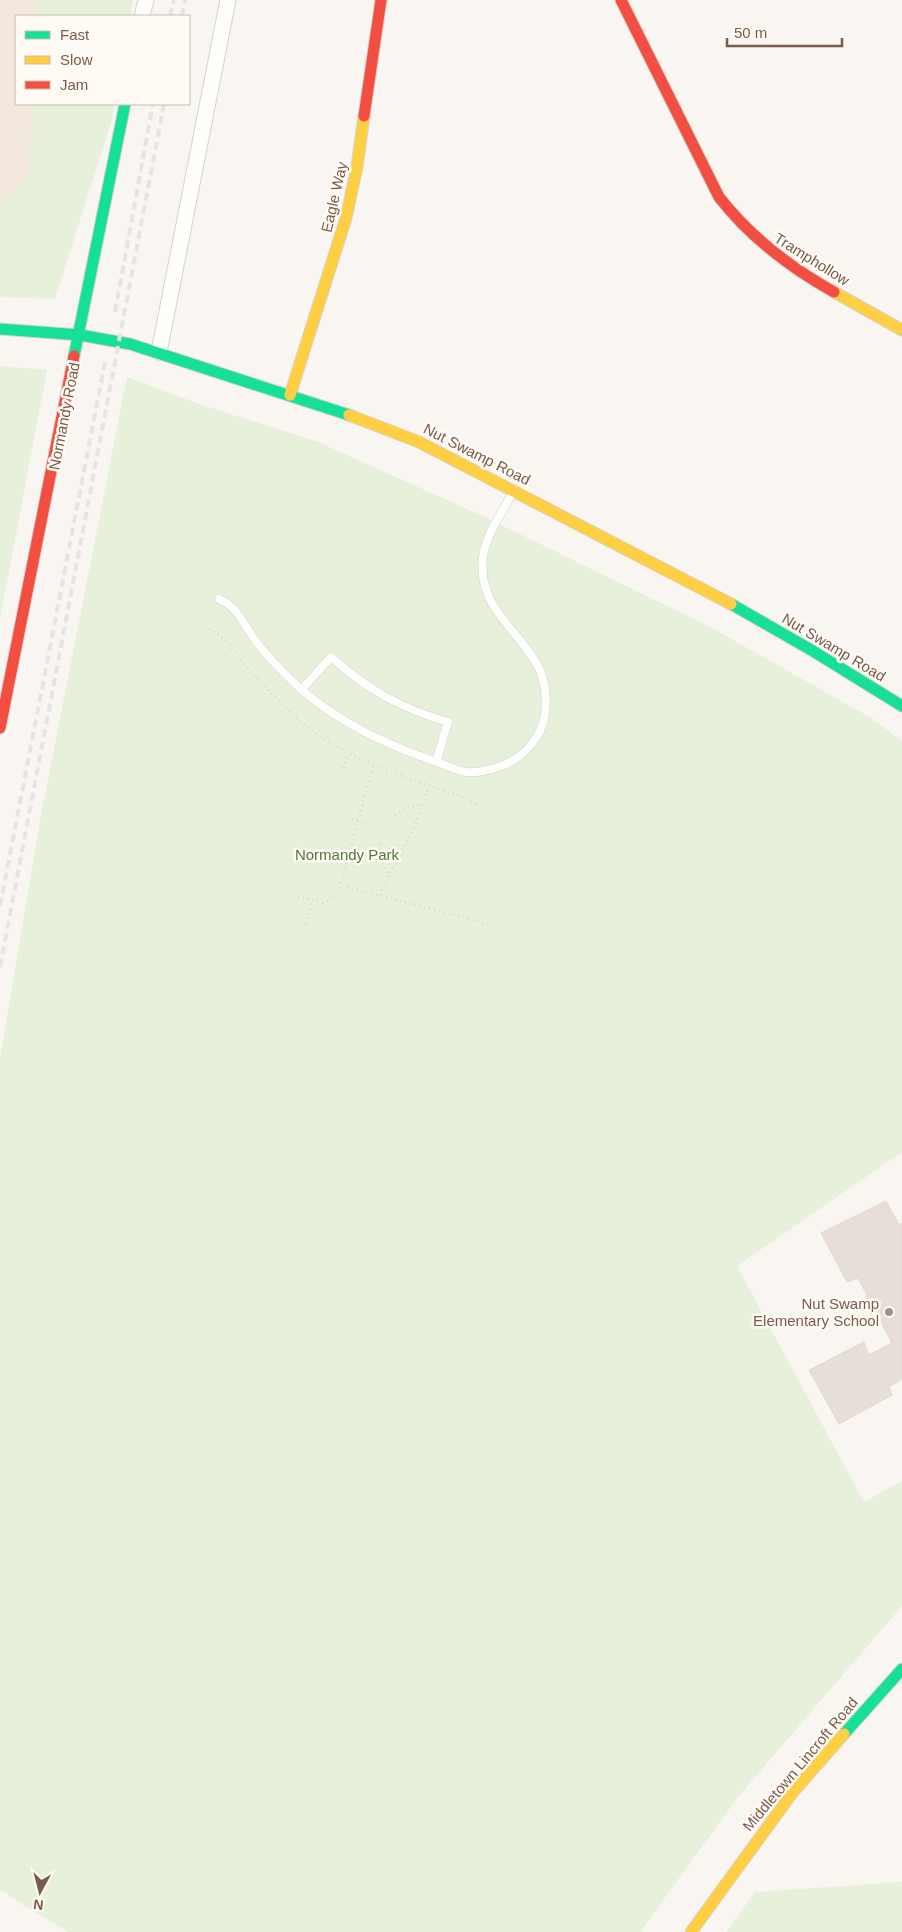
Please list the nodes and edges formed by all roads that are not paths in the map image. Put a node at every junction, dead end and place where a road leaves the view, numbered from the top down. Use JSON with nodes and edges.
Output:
{"nodes":[{"id":1,"x":146,"y":0,"type":"edge"},
{"id":2,"x":228,"y":0,"type":"edge"},
{"id":3,"x":381,"y":0,"type":"edge"},
{"id":4,"x":621,"y":0,"type":"edge"},
{"id":5,"x":142,"y":15,"type":"edge"},
{"id":6,"x":125,"y":105,"type":"edge"},
{"id":7,"x":0,"y":329,"type":"edge"},
{"id":8,"x":902,"y":330,"type":"edge"},
{"id":9,"x":80,"y":335,"type":"junction"},
{"id":10,"x":159,"y":352,"type":"junction"},
{"id":11,"x":290,"y":395,"type":"junction"},
{"id":12,"x":514,"y":490,"type":"junction"},
{"id":13,"x":219,"y":599,"type":"dead end"},
{"id":14,"x":302,"y":689,"type":"junction"},
{"id":15,"x":902,"y":706,"type":"edge"},
{"id":16,"x":0,"y":728,"type":"edge"},
{"id":17,"x":436,"y":762,"type":"junction"},
{"id":18,"x":902,"y":1669,"type":"edge"},
{"id":19,"x":692,"y":1932,"type":"edge"}],
"edges":[{"from":1,"to":5,"type":"street"},
{"from":2,"to":10,"type":"street"},
{"from":3,"to":11,"type":"street","name":"Eagle Way"},
{"from":4,"to":8,"type":"street","name":"Tramphollow"},
{"from":6,"to":9,"type":"street","name":"Normandy Road"},
{"from":7,"to":9,"type":"street","name":"Nut Swamp Road"},
{"from":9,"to":10,"type":"street","name":"Nut Swamp Road"},
{"from":9,"to":16,"type":"street","name":"Normandy Road"},
{"from":10,"to":11,"type":"street","name":"Nut Swamp Road"},
{"from":11,"to":12,"type":"street","name":"Nut Swamp Road"},
{"from":12,"to":15,"type":"street","name":"Nut Swamp Road"},
{"from":12,"to":17,"type":"lane"},
{"from":13,"to":14,"type":"lane"},
{"from":14,"to":17,"type":"lane"},
{"from":14,"to":17,"type":"lane"},
{"from":18,"to":19,"type":"street","name":"Middletown Lincroft Road"}]}
